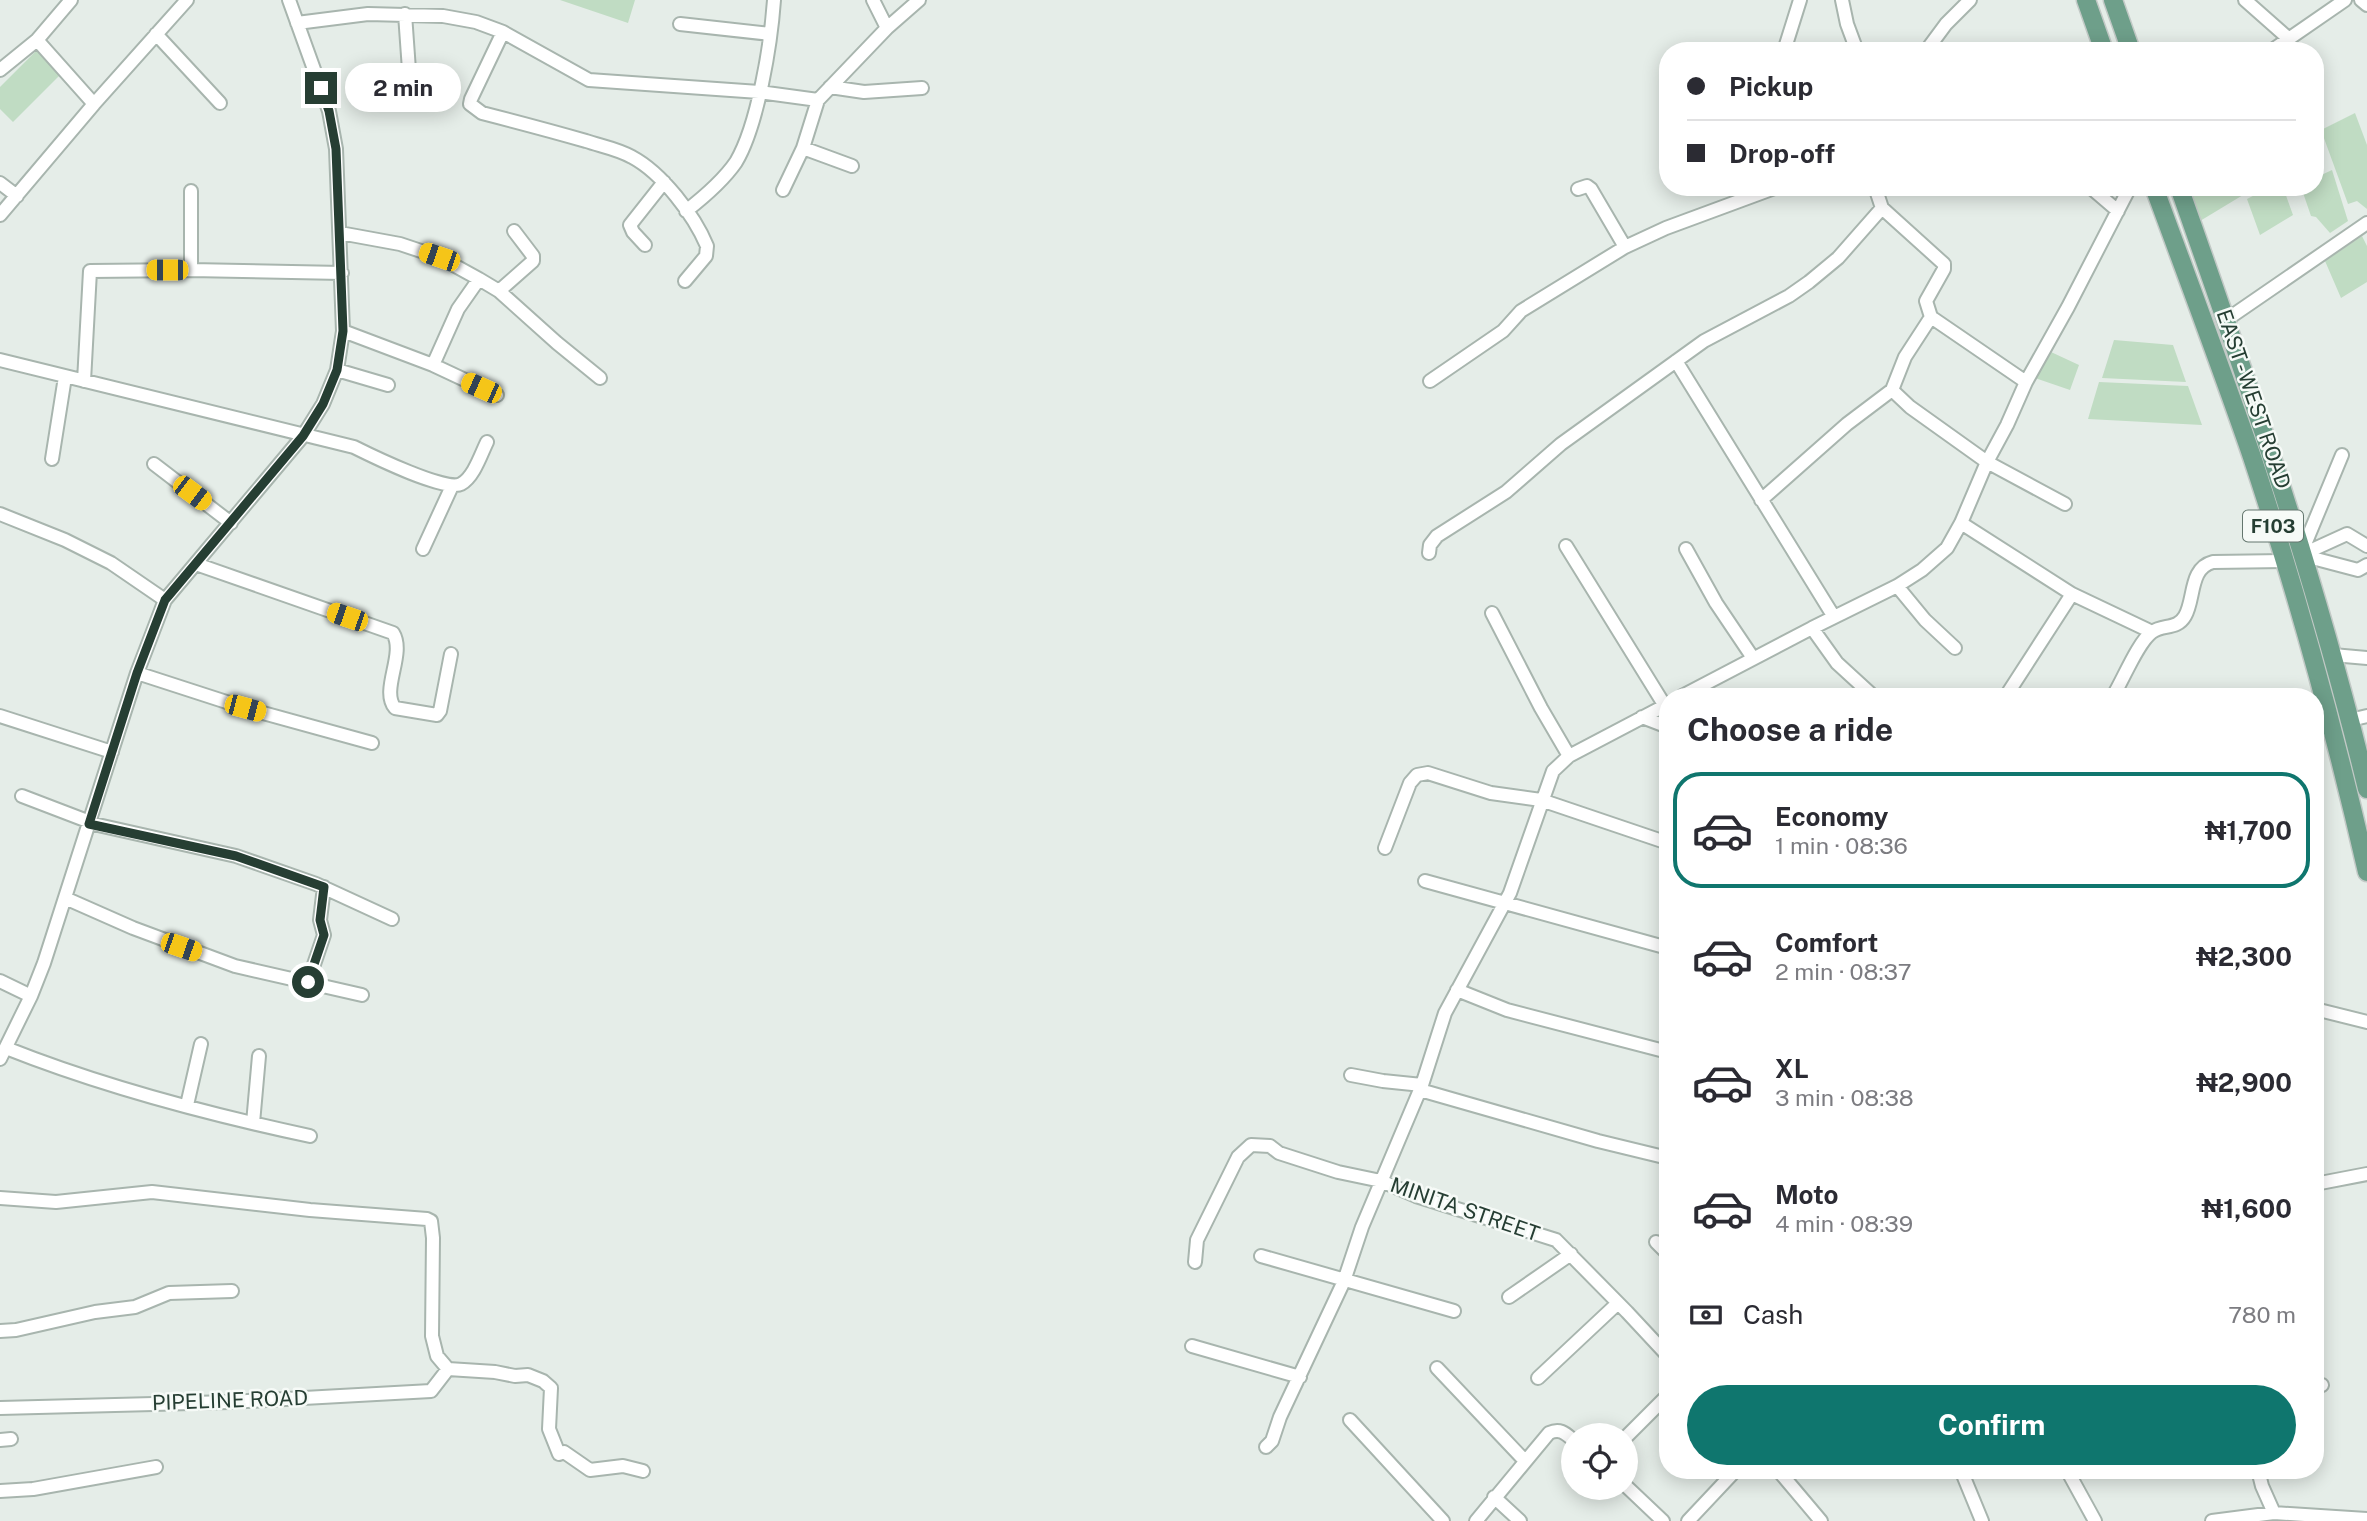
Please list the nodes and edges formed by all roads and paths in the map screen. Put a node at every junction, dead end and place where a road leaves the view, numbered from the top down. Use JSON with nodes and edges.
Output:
{"nodes":[{"id":1,"x":71,"y":0,"type":"edge"},
{"id":2,"x":187,"y":0,"type":"edge"},
{"id":3,"x":289,"y":0,"type":"edge"},
{"id":4,"x":774,"y":0,"type":"edge"},
{"id":5,"x":873,"y":0,"type":"edge"},
{"id":6,"x":919,"y":0,"type":"edge"},
{"id":7,"x":1800,"y":0,"type":"edge"},
{"id":8,"x":1842,"y":0,"type":"edge"},
{"id":9,"x":1970,"y":0,"type":"edge"},
{"id":10,"x":2086,"y":0,"type":"edge"},
{"id":11,"x":2113,"y":0,"type":"edge"},
{"id":12,"x":2245,"y":0,"type":"edge"},
{"id":13,"x":2345,"y":0,"type":"edge"},
{"id":14,"x":2361,"y":0,"type":"edge"},
{"id":15,"x":2367,"y":5,"type":"edge"},
{"id":16,"x":405,"y":13,"type":"junction"},
{"id":17,"x":297,"y":23,"type":"junction"},
{"id":18,"x":680,"y":24,"type":"dead end"},
{"id":19,"x":887,"y":28,"type":"junction"},
{"id":20,"x":503,"y":32,"type":"junction"},
{"id":21,"x":156,"y":34,"type":"junction"},
{"id":22,"x":770,"y":34,"type":"junction"},
{"id":23,"x":2288,"y":38,"type":"junction"},
{"id":24,"x":37,"y":40,"type":"junction"},
{"id":25,"x":1787,"y":42,"type":"edge"},
{"id":26,"x":1854,"y":42,"type":"edge"},
{"id":27,"x":1933,"y":42,"type":"edge"},
{"id":28,"x":2101,"y":42,"type":"edge"},
{"id":29,"x":2128,"y":42,"type":"edge"},
{"id":30,"x":2283,"y":42,"type":"edge"},
{"id":31,"x":0,"y":70,"type":"edge"},
{"id":32,"x":410,"y":85,"type":"dead end"},
{"id":33,"x":830,"y":87,"type":"junction"},
{"id":34,"x":922,"y":88,"type":"dead end"},
{"id":35,"x":759,"y":92,"type":"junction"},
{"id":36,"x":818,"y":100,"type":"junction"},
{"id":37,"x":94,"y":103,"type":"junction"},
{"id":38,"x":220,"y":103,"type":"dead end"},
{"id":39,"x":803,"y":148,"type":"junction"},
{"id":40,"x":852,"y":166,"type":"dead end"},
{"id":41,"x":664,"y":182,"type":"junction"},
{"id":42,"x":0,"y":183,"type":"edge"},
{"id":43,"x":1578,"y":189,"type":"dead end"},
{"id":44,"x":783,"y":190,"type":"dead end"},
{"id":45,"x":191,"y":191,"type":"dead end"},
{"id":46,"x":17,"y":196,"type":"junction"},
{"id":47,"x":1753,"y":196,"type":"edge"},
{"id":48,"x":1878,"y":196,"type":"edge"},
{"id":49,"x":2100,"y":196,"type":"edge"},
{"id":50,"x":2126,"y":196,"type":"edge"},
{"id":51,"x":2157,"y":196,"type":"edge"},
{"id":52,"x":2182,"y":196,"type":"edge"},
{"id":53,"x":1882,"y":208,"type":"junction"},
{"id":54,"x":686,"y":211,"type":"junction"},
{"id":55,"x":2118,"y":211,"type":"junction"},
{"id":56,"x":0,"y":215,"type":"edge"},
{"id":57,"x":2367,"y":223,"type":"edge"},
{"id":58,"x":514,"y":230,"type":"dead end"},
{"id":59,"x":340,"y":233,"type":"junction"},
{"id":60,"x":645,"y":245,"type":"dead end"},
{"id":61,"x":1625,"y":247,"type":"junction"},
{"id":62,"x":191,"y":270,"type":"junction"},
{"id":63,"x":342,"y":273,"type":"junction"},
{"id":64,"x":479,"y":279,"type":"junction"},
{"id":65,"x":685,"y":281,"type":"dead end"},
{"id":66,"x":499,"y":291,"type":"junction"},
{"id":67,"x":1931,"y":317,"type":"junction"},
{"id":68,"x":2226,"y":320,"type":"junction"},
{"id":69,"x":343,"y":331,"type":"junction"},
{"id":70,"x":0,"y":360,"type":"edge"},
{"id":71,"x":1676,"y":361,"type":"junction"},
{"id":72,"x":433,"y":365,"type":"junction"},
{"id":73,"x":337,"y":370,"type":"junction"},
{"id":74,"x":65,"y":377,"type":"junction"},
{"id":75,"x":600,"y":378,"type":"dead end"},
{"id":76,"x":84,"y":381,"type":"junction"},
{"id":77,"x":1430,"y":381,"type":"dead end"},
{"id":78,"x":2026,"y":382,"type":"junction"},
{"id":79,"x":388,"y":385,"type":"dead end"},
{"id":80,"x":1892,"y":390,"type":"junction"},
{"id":81,"x":497,"y":396,"type":"dead end"},
{"id":82,"x":303,"y":436,"type":"junction"},
{"id":83,"x":487,"y":442,"type":"dead end"},
{"id":84,"x":2342,"y":456,"type":"dead end"},
{"id":85,"x":52,"y":459,"type":"dead end"},
{"id":86,"x":1987,"y":462,"type":"junction"},
{"id":87,"x":154,"y":464,"type":"dead end"},
{"id":88,"x":452,"y":486,"type":"junction"},
{"id":89,"x":1762,"y":500,"type":"junction"},
{"id":90,"x":2065,"y":504,"type":"dead end"},
{"id":91,"x":0,"y":514,"type":"edge"},
{"id":92,"x":231,"y":523,"type":"junction"},
{"id":93,"x":1961,"y":523,"type":"junction"},
{"id":94,"x":1566,"y":546,"type":"dead end"},
{"id":95,"x":2367,"y":547,"type":"edge"},
{"id":96,"x":423,"y":549,"type":"dead end"},
{"id":97,"x":1686,"y":549,"type":"dead end"},
{"id":98,"x":1429,"y":553,"type":"dead end"},
{"id":99,"x":2301,"y":555,"type":"junction"},
{"id":100,"x":2284,"y":561,"type":"junction"},
{"id":101,"x":196,"y":564,"type":"junction"},
{"id":102,"x":2367,"y":565,"type":"edge"},
{"id":103,"x":1897,"y":586,"type":"junction"},
{"id":104,"x":2072,"y":594,"type":"junction"},
{"id":105,"x":165,"y":600,"type":"junction"},
{"id":106,"x":1492,"y":613,"type":"dead end"},
{"id":107,"x":1834,"y":617,"type":"junction"},
{"id":108,"x":1812,"y":628,"type":"junction"},
{"id":109,"x":2152,"y":632,"type":"junction"},
{"id":110,"x":1955,"y":648,"type":"dead end"},
{"id":111,"x":451,"y":654,"type":"dead end"},
{"id":112,"x":2333,"y":655,"type":"junction"},
{"id":113,"x":1753,"y":658,"type":"junction"},
{"id":114,"x":2367,"y":658,"type":"edge"},
{"id":115,"x":137,"y":673,"type":"junction"},
{"id":116,"x":1697,"y":688,"type":"edge"},
{"id":117,"x":1864,"y":688,"type":"edge"},
{"id":118,"x":2011,"y":688,"type":"edge"},
{"id":119,"x":2117,"y":688,"type":"edge"},
{"id":120,"x":2317,"y":688,"type":"edge"},
{"id":121,"x":1659,"y":694,"type":"edge"},
{"id":122,"x":1659,"y":708,"type":"edge"},
{"id":123,"x":0,"y":716,"type":"edge"},
{"id":124,"x":1642,"y":717,"type":"junction"},
{"id":125,"x":2359,"y":718,"type":"edge"},
{"id":126,"x":1659,"y":724,"type":"edge"},
{"id":127,"x":2324,"y":732,"type":"edge"},
{"id":128,"x":372,"y":743,"type":"dead end"},
{"id":129,"x":112,"y":752,"type":"junction"},
{"id":130,"x":1569,"y":756,"type":"junction"},
{"id":131,"x":2367,"y":789,"type":"edge"},
{"id":132,"x":22,"y":796,"type":"dead end"},
{"id":133,"x":1541,"y":800,"type":"junction"},
{"id":134,"x":89,"y":823,"type":"junction"},
{"id":135,"x":1659,"y":840,"type":"edge"},
{"id":136,"x":1385,"y":848,"type":"dead end"},
{"id":137,"x":2367,"y":872,"type":"edge"},
{"id":138,"x":1425,"y":881,"type":"dead end"},
{"id":139,"x":324,"y":887,"type":"junction"},
{"id":140,"x":65,"y":898,"type":"junction"},
{"id":141,"x":1504,"y":904,"type":"junction"},
{"id":142,"x":392,"y":919,"type":"dead end"},
{"id":143,"x":1659,"y":946,"type":"edge"},
{"id":144,"x":0,"y":981,"type":"edge"},
{"id":145,"x":308,"y":982,"type":"junction"},
{"id":146,"x":1457,"y":990,"type":"junction"},
{"id":147,"x":362,"y":995,"type":"dead end"},
{"id":148,"x":31,"y":996,"type":"junction"},
{"id":149,"x":2324,"y":1011,"type":"edge"},
{"id":150,"x":2367,"y":1022,"type":"edge"},
{"id":151,"x":201,"y":1044,"type":"dead end"},
{"id":152,"x":1659,"y":1050,"type":"edge"},
{"id":153,"x":3,"y":1054,"type":"edge"},
{"id":154,"x":259,"y":1056,"type":"dead end"},
{"id":155,"x":1351,"y":1075,"type":"dead end"},
{"id":156,"x":1421,"y":1087,"type":"junction"},
{"id":157,"x":187,"y":1105,"type":"junction"},
{"id":158,"x":253,"y":1123,"type":"junction"},
{"id":159,"x":310,"y":1136,"type":"dead end"},
{"id":160,"x":1659,"y":1156,"type":"edge"},
{"id":161,"x":2367,"y":1174,"type":"edge"},
{"id":162,"x":1381,"y":1181,"type":"junction"},
{"id":163,"x":2324,"y":1182,"type":"edge"},
{"id":164,"x":0,"y":1198,"type":"edge"},
{"id":165,"x":1571,"y":1254,"type":"junction"},
{"id":166,"x":1261,"y":1256,"type":"dead end"},
{"id":167,"x":1195,"y":1262,"type":"dead end"},
{"id":168,"x":1343,"y":1281,"type":"junction"},
{"id":169,"x":232,"y":1290,"type":"dead end"},
{"id":170,"x":1509,"y":1297,"type":"dead end"},
{"id":171,"x":1618,"y":1303,"type":"junction"},
{"id":172,"x":1454,"y":1311,"type":"dead end"},
{"id":173,"x":0,"y":1331,"type":"edge"},
{"id":174,"x":1192,"y":1346,"type":"dead end"},
{"id":175,"x":1659,"y":1346,"type":"edge"},
{"id":176,"x":1437,"y":1368,"type":"dead end"},
{"id":177,"x":448,"y":1369,"type":"junction"},
{"id":178,"x":1300,"y":1377,"type":"junction"},
{"id":179,"x":1538,"y":1378,"type":"dead end"},
{"id":180,"x":1659,"y":1404,"type":"edge"},
{"id":181,"x":0,"y":1408,"type":"edge"},
{"id":182,"x":1350,"y":1420,"type":"dead end"},
{"id":183,"x":1638,"y":1425,"type":"edge"},
{"id":184,"x":1561,"y":1431,"type":"edge"},
{"id":185,"x":1266,"y":1447,"type":"dead end"},
{"id":186,"x":1525,"y":1461,"type":"junction"},
{"id":187,"x":156,"y":1467,"type":"dead end"},
{"id":188,"x":643,"y":1471,"type":"dead end"},
{"id":189,"x":1728,"y":1479,"type":"edge"},
{"id":190,"x":1786,"y":1479,"type":"edge"},
{"id":191,"x":1965,"y":1479,"type":"edge"},
{"id":192,"x":2072,"y":1479,"type":"edge"},
{"id":193,"x":2260,"y":1479,"type":"edge"},
{"id":194,"x":0,"y":1491,"type":"edge"},
{"id":195,"x":1494,"y":1497,"type":"junction"},
{"id":196,"x":1638,"y":1497,"type":"edge"},
{"id":197,"x":2274,"y":1513,"type":"junction"},
{"id":198,"x":2367,"y":1520,"type":"edge"},
{"id":199,"x":1443,"y":1521,"type":"edge"},
{"id":200,"x":1476,"y":1521,"type":"edge"},
{"id":201,"x":1520,"y":1521,"type":"edge"},
{"id":202,"x":1663,"y":1521,"type":"edge"},
{"id":203,"x":1688,"y":1521,"type":"edge"},
{"id":204,"x":1821,"y":1521,"type":"edge"},
{"id":205,"x":1982,"y":1521,"type":"edge"},
{"id":206,"x":2095,"y":1521,"type":"edge"},
{"id":207,"x":2212,"y":1521,"type":"edge"}],
"edges":[{"from":1,"to":24,"type":"street"},
{"from":2,"to":21,"type":"street"},
{"from":3,"to":17,"type":"street"},
{"from":4,"to":22,"type":"street"},
{"from":5,"to":19,"type":"street"},
{"from":6,"to":19,"type":"street"},
{"from":7,"to":25,"type":"street"},
{"from":8,"to":26,"type":"street"},
{"from":9,"to":27,"type":"street"},
{"from":10,"to":28,"type":"main road"},
{"from":11,"to":29,"type":"main road"},
{"from":12,"to":23,"type":"street"},
{"from":13,"to":23,"type":"street"},
{"from":14,"to":15,"type":"street"},
{"from":16,"to":17,"type":"street"},
{"from":16,"to":20,"type":"street"},
{"from":16,"to":32,"type":"street"},
{"from":17,"to":59,"type":"street"},
{"from":18,"to":22,"type":"street"},
{"from":19,"to":33,"type":"street"},
{"from":20,"to":35,"type":"street"},
{"from":20,"to":41,"type":"street"},
{"from":21,"to":37,"type":"street"},
{"from":21,"to":38,"type":"street"},
{"from":22,"to":35,"type":"street"},
{"from":23,"to":30,"type":"street"},
{"from":24,"to":31,"type":"street"},
{"from":24,"to":37,"type":"street"},
{"from":33,"to":34,"type":"street"},
{"from":33,"to":36,"type":"street"},
{"from":35,"to":36,"type":"street"},
{"from":35,"to":54,"type":"street"},
{"from":36,"to":39,"type":"street"},
{"from":37,"to":46,"type":"street"},
{"from":39,"to":40,"type":"street"},
{"from":39,"to":44,"type":"street"},
{"from":41,"to":54,"type":"street"},
{"from":41,"to":60,"type":"street"},
{"from":42,"to":46,"type":"street"},
{"from":43,"to":61,"type":"street"},
{"from":45,"to":62,"type":"street"},
{"from":46,"to":56,"type":"street"},
{"from":47,"to":61,"type":"street"},
{"from":48,"to":53,"type":"street"},
{"from":49,"to":55,"type":"street"},
{"from":50,"to":55,"type":"street"},
{"from":51,"to":100,"type":"main road","name":"EAST - WEST ROAD","number":"F103"},
{"from":52,"to":68,"type":"main road","name":"EAST - WEST ROAD","number":"F103"},
{"from":53,"to":67,"type":"street"},
{"from":53,"to":71,"type":"street"},
{"from":54,"to":65,"type":"street"},
{"from":55,"to":78,"type":"street"},
{"from":57,"to":68,"type":"street"},
{"from":58,"to":66,"type":"street"},
{"from":59,"to":63,"type":"street"},
{"from":59,"to":64,"type":"street"},
{"from":61,"to":77,"type":"street"},
{"from":62,"to":63,"type":"street"},
{"from":62,"to":76,"type":"street"},
{"from":63,"to":69,"type":"street"},
{"from":64,"to":66,"type":"street"},
{"from":64,"to":72,"type":"street"},
{"from":66,"to":75,"type":"street"},
{"from":67,"to":78,"type":"street"},
{"from":67,"to":80,"type":"street"},
{"from":68,"to":99,"type":"main road","name":"EAST - WEST ROAD","number":"F103"},
{"from":69,"to":72,"type":"street"},
{"from":69,"to":73,"type":"street"},
{"from":70,"to":74,"type":"street"},
{"from":71,"to":89,"type":"street"},
{"from":71,"to":98,"type":"street"},
{"from":72,"to":81,"type":"street"},
{"from":73,"to":79,"type":"street"},
{"from":73,"to":82,"type":"street"},
{"from":74,"to":76,"type":"street"},
{"from":74,"to":85,"type":"street"},
{"from":76,"to":82,"type":"street"},
{"from":78,"to":86,"type":"street"},
{"from":80,"to":86,"type":"street"},
{"from":80,"to":89,"type":"street"},
{"from":82,"to":88,"type":"street"},
{"from":82,"to":92,"type":"street"},
{"from":83,"to":88,"type":"street"},
{"from":84,"to":99,"type":"street"},
{"from":86,"to":90,"type":"street"},
{"from":86,"to":93,"type":"street"},
{"from":87,"to":92,"type":"street"},
{"from":88,"to":96,"type":"street"},
{"from":89,"to":107,"type":"street"},
{"from":91,"to":105,"type":"street"},
{"from":92,"to":101,"type":"street"},
{"from":93,"to":103,"type":"street"},
{"from":93,"to":104,"type":"street"},
{"from":94,"to":121,"type":"street"},
{"from":95,"to":99,"type":"street"},
{"from":97,"to":113,"type":"street"},
{"from":99,"to":102,"type":"street"},
{"from":99,"to":112,"type":"main road","name":"EAST - WEST ROAD","number":"F103"},
{"from":100,"to":109,"type":"street"},
{"from":100,"to":120,"type":"main road","name":"EAST - WEST ROAD","number":"F103"},
{"from":101,"to":105,"type":"street"},
{"from":101,"to":111,"type":"street"},
{"from":103,"to":107,"type":"street"},
{"from":103,"to":110,"type":"street"},
{"from":104,"to":109,"type":"street"},
{"from":104,"to":118,"type":"street"},
{"from":105,"to":115,"type":"street"},
{"from":106,"to":130,"type":"street"},
{"from":107,"to":108,"type":"street"},
{"from":108,"to":113,"type":"street"},
{"from":108,"to":117,"type":"street"},
{"from":109,"to":119,"type":"street"},
{"from":112,"to":114,"type":"street"},
{"from":112,"to":125,"type":"main road","name":"EAST - WEST ROAD","number":"F103"},
{"from":113,"to":116,"type":"street"},
{"from":115,"to":128,"type":"street"},
{"from":115,"to":129,"type":"street"},
{"from":122,"to":124,"type":"street"},
{"from":123,"to":129,"type":"street"},
{"from":124,"to":126,"type":"street"},
{"from":124,"to":130,"type":"street"},
{"from":125,"to":131,"type":"main road","name":"EAST - WEST ROAD","number":"F103"},
{"from":127,"to":137,"type":"main road","name":"EAST - WEST ROAD","number":"F103"},
{"from":129,"to":134,"type":"street"},
{"from":130,"to":133,"type":"street"},
{"from":132,"to":134,"type":"street"},
{"from":133,"to":135,"type":"street"},
{"from":133,"to":136,"type":"street"},
{"from":133,"to":141,"type":"street"},
{"from":134,"to":139,"type":"street"},
{"from":134,"to":140,"type":"street"},
{"from":138,"to":141,"type":"street"},
{"from":139,"to":142,"type":"street"},
{"from":139,"to":145,"type":"street"},
{"from":140,"to":145,"type":"street"},
{"from":140,"to":148,"type":"street"},
{"from":141,"to":143,"type":"street"},
{"from":141,"to":146,"type":"street"},
{"from":144,"to":148,"type":"street"},
{"from":145,"to":147,"type":"street"},
{"from":146,"to":152,"type":"street"},
{"from":146,"to":156,"type":"street"},
{"from":148,"to":153,"type":"street"},
{"from":149,"to":150,"type":"street"},
{"from":151,"to":157,"type":"street"},
{"from":153,"to":157,"type":"street"},
{"from":154,"to":158,"type":"street"},
{"from":155,"to":156,"type":"street"},
{"from":156,"to":160,"type":"street"},
{"from":156,"to":162,"type":"street"},
{"from":157,"to":158,"type":"street"},
{"from":158,"to":159,"type":"street"},
{"from":161,"to":163,"type":"street"},
{"from":162,"to":165,"type":"street","name":"MINITA STREET"},
{"from":162,"to":167,"type":"street","name":"MINITA STREET"},
{"from":162,"to":168,"type":"street"},
{"from":164,"to":177,"type":"street"},
{"from":165,"to":170,"type":"street"},
{"from":165,"to":171,"type":"street","name":"MINITA STREET"},
{"from":166,"to":168,"type":"street"},
{"from":168,"to":172,"type":"street"},
{"from":168,"to":178,"type":"street"},
{"from":169,"to":173,"type":"street"},
{"from":171,"to":175,"type":"street","name":"MINITA STREET"},
{"from":171,"to":179,"type":"street"},
{"from":174,"to":178,"type":"street"},
{"from":176,"to":186,"type":"street"},
{"from":177,"to":181,"type":"street","name":"PIPELINE ROAD"},
{"from":177,"to":188,"type":"street"},
{"from":178,"to":185,"type":"street"},
{"from":180,"to":183,"type":"street"},
{"from":182,"to":199,"type":"street"},
{"from":184,"to":186,"type":"street"},
{"from":186,"to":195,"type":"street"},
{"from":187,"to":194,"type":"street"},
{"from":189,"to":203,"type":"street"},
{"from":190,"to":204,"type":"street"},
{"from":191,"to":205,"type":"street"},
{"from":192,"to":206,"type":"street"},
{"from":193,"to":197,"type":"street"},
{"from":195,"to":200,"type":"street"},
{"from":195,"to":201,"type":"street"},
{"from":196,"to":202,"type":"street"},
{"from":197,"to":198,"type":"street"},
{"from":197,"to":207,"type":"street"}]}
